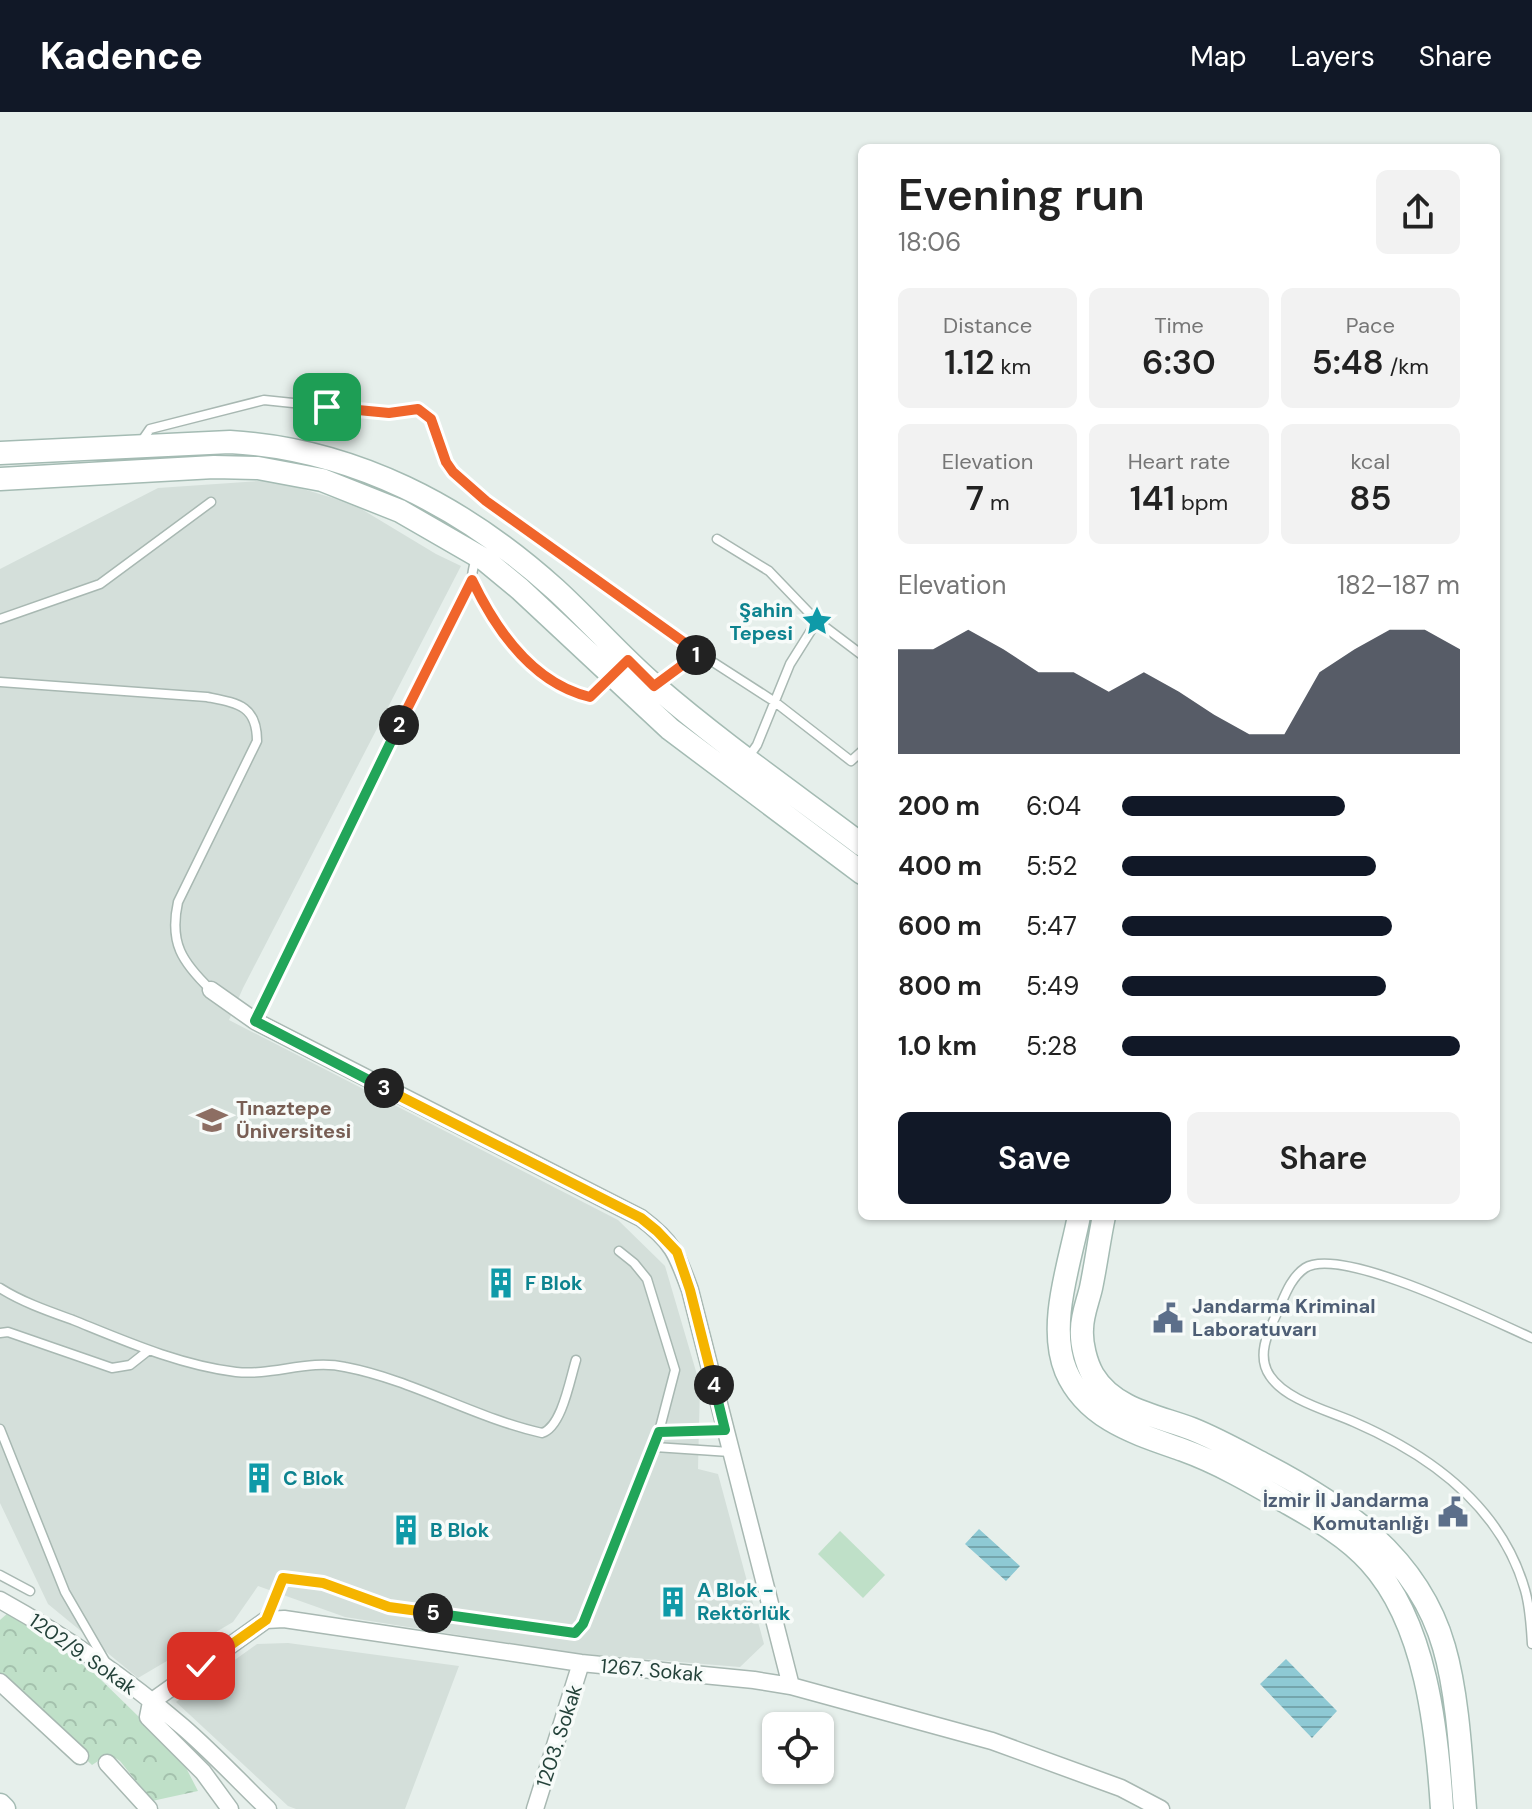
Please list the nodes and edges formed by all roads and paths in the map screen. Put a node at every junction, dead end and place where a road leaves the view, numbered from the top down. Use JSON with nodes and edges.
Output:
{"nodes":[{"id":1,"x":139,"y":446,"type":"junction"},
{"id":2,"x":0,"y":453,"type":"edge"},
{"id":3,"x":0,"y":479,"type":"edge"},
{"id":4,"x":211,"y":502,"type":"dead end"},
{"id":5,"x":717,"y":539,"type":"dead end"},
{"id":6,"x":477,"y":555,"type":"junction"},
{"id":7,"x":472,"y":580,"type":"junction"},
{"id":8,"x":0,"y":619,"type":"edge"},
{"id":9,"x":817,"y":621,"type":"junction"},
{"id":10,"x":858,"y":652,"type":"edge"},
{"id":11,"x":699,"y":653,"type":"junction"},
{"id":12,"x":620,"y":668,"type":"junction"},
{"id":13,"x":0,"y":682,"type":"edge"},
{"id":14,"x":654,"y":686,"type":"junction"},
{"id":15,"x":775,"y":702,"type":"junction"},
{"id":16,"x":858,"y":755,"type":"edge"},
{"id":17,"x":747,"y":759,"type":"junction"},
{"id":18,"x":777,"y":795,"type":"junction"},
{"id":19,"x":858,"y":843,"type":"edge"},
{"id":20,"x":858,"y":869,"type":"edge"},
{"id":21,"x":211,"y":990,"type":"joint"},
{"id":22,"x":255,"y":1021,"type":"junction"},
{"id":23,"x":1078,"y":1220,"type":"edge"},
{"id":24,"x":1103,"y":1220,"type":"edge"},
{"id":25,"x":619,"y":1251,"type":"dead end"},
{"id":26,"x":0,"y":1288,"type":"edge"},
{"id":27,"x":0,"y":1333,"type":"edge"},
{"id":28,"x":1532,"y":1338,"type":"edge"},
{"id":29,"x":149,"y":1350,"type":"junction"},
{"id":30,"x":576,"y":1360,"type":"dead end"},
{"id":31,"x":0,"y":1429,"type":"edge"},
{"id":32,"x":725,"y":1430,"type":"junction"},
{"id":33,"x":659,"y":1432,"type":"junction"},
{"id":34,"x":655,"y":1447,"type":"junction"},
{"id":35,"x":730,"y":1452,"type":"junction"},
{"id":36,"x":0,"y":1575,"type":"edge"},
{"id":37,"x":30,"y":1591,"type":"dead end"},
{"id":38,"x":0,"y":1600,"type":"edge"},
{"id":39,"x":0,"y":1606,"type":"edge"},
{"id":40,"x":0,"y":1613,"type":"edge"},
{"id":41,"x":266,"y":1620,"type":"junction"},
{"id":42,"x":1532,"y":1644,"type":"edge"},
{"id":43,"x":581,"y":1663,"type":"junction"},
{"id":44,"x":110,"y":1671,"type":"junction"},
{"id":45,"x":0,"y":1682,"type":"edge"},
{"id":46,"x":791,"y":1686,"type":"junction"},
{"id":47,"x":151,"y":1702,"type":"junction"},
{"id":48,"x":80,"y":1756,"type":"dead end"},
{"id":49,"x":107,"y":1763,"type":"dead end"},
{"id":50,"x":149,"y":1809,"type":"edge"},
{"id":51,"x":230,"y":1809,"type":"edge"},
{"id":52,"x":268,"y":1809,"type":"edge"},
{"id":53,"x":535,"y":1809,"type":"edge"},
{"id":54,"x":1161,"y":1809,"type":"edge"},
{"id":55,"x":1442,"y":1809,"type":"edge"},
{"id":56,"x":1465,"y":1809,"type":"edge"}],
"edges":[{"from":1,"to":2,"type":"main road"},
{"from":1,"to":11,"type":"lane"},
{"from":1,"to":12,"type":"main road"},
{"from":3,"to":6,"type":"main road"},
{"from":4,"to":8,"type":"lane"},
{"from":5,"to":9,"type":"lane"},
{"from":6,"to":7,"type":"lane"},
{"from":6,"to":12,"type":"main road"},
{"from":7,"to":12,"type":"lane"},
{"from":7,"to":22,"type":"lane"},
{"from":9,"to":10,"type":"lane"},
{"from":9,"to":15,"type":"lane"},
{"from":11,"to":14,"type":"lane"},
{"from":11,"to":15,"type":"lane"},
{"from":12,"to":14,"type":"main road"},
{"from":12,"to":18,"type":"main road"},
{"from":13,"to":21,"type":"lane"},
{"from":14,"to":17,"type":"main road"},
{"from":15,"to":16,"type":"lane"},
{"from":15,"to":17,"type":"lane"},
{"from":17,"to":18,"type":"main road"},
{"from":18,"to":19,"type":"main road"},
{"from":18,"to":20,"type":"main road"},
{"from":21,"to":22,"type":"street"},
{"from":22,"to":32,"type":"street"},
{"from":23,"to":55,"type":"main road"},
{"from":24,"to":56,"type":"main road"},
{"from":25,"to":33,"type":"lane"},
{"from":26,"to":29,"type":"lane"},
{"from":27,"to":29,"type":"lane"},
{"from":28,"to":42,"type":"lane"},
{"from":29,"to":30,"type":"lane"},
{"from":31,"to":44,"type":"lane"},
{"from":32,"to":33,"type":"lane"},
{"from":32,"to":35,"type":"street"},
{"from":33,"to":34,"type":"lane"},
{"from":34,"to":35,"type":"lane"},
{"from":34,"to":41,"type":"lane"},
{"from":35,"to":46,"type":"street"},
{"from":36,"to":37,"type":"lane"},
{"from":38,"to":44,"type":"street","name":"1202/9. Sokak"},
{"from":39,"to":40,"type":"street"},
{"from":41,"to":43,"type":"street","name":"1267. Sokak"},
{"from":41,"to":47,"type":"street"},
{"from":43,"to":46,"type":"street","name":"1267. Sokak"},
{"from":43,"to":53,"type":"street","name":"1203. Sokak"},
{"from":44,"to":47,"type":"street","name":"1202/9. Sokak"},
{"from":45,"to":48,"type":"street"},
{"from":46,"to":54,"type":"street","name":"1267. Sokak"},
{"from":47,"to":51,"type":"street"},
{"from":47,"to":52,"type":"street","name":"1202/9. Sokak"},
{"from":49,"to":50,"type":"street"}]}
